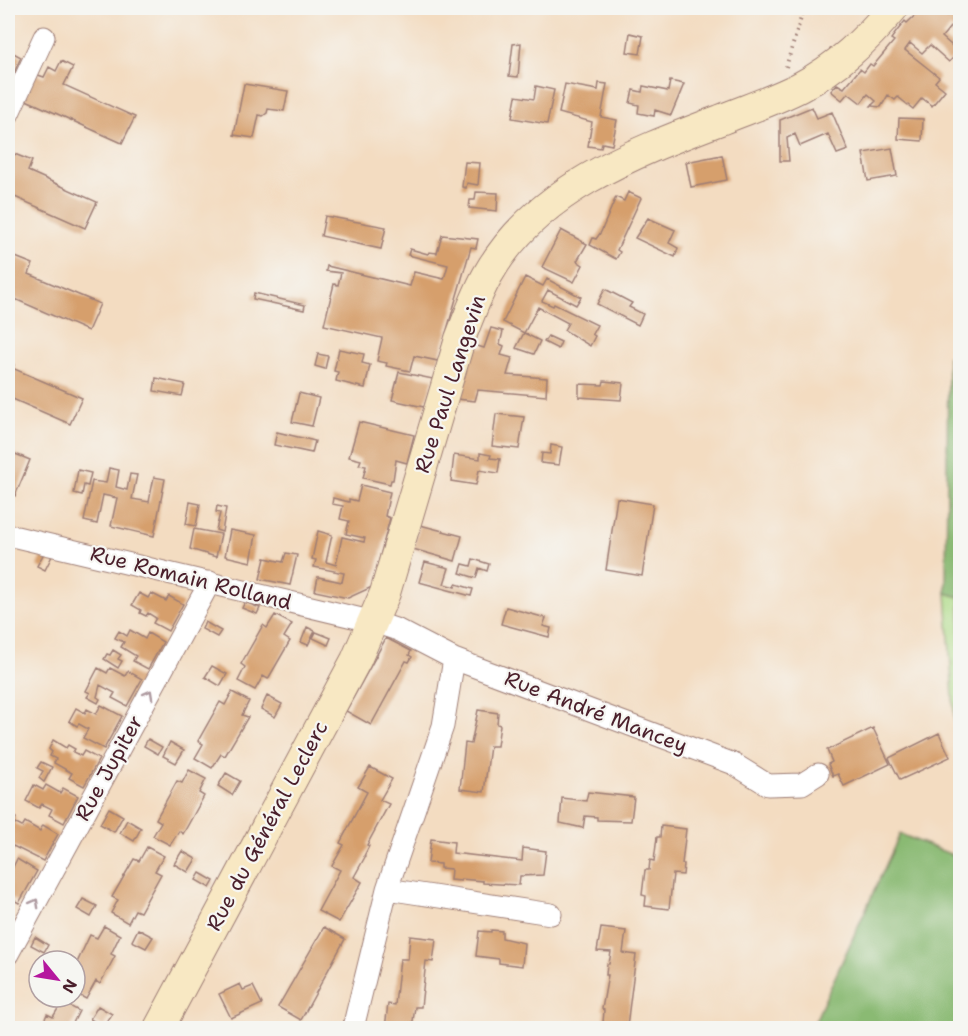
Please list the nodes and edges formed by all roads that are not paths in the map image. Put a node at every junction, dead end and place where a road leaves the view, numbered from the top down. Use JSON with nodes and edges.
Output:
{"nodes":[{"id":1,"x":893,"y":8,"type":"edge"},
{"id":2,"x":44,"y":37,"type":"dead end"},
{"id":3,"x":8,"y":115,"type":"edge"},
{"id":4,"x":8,"y":535,"type":"edge"},
{"id":5,"x":210,"y":582,"type":"junction"},
{"id":6,"x":374,"y":622,"type":"junction"},
{"id":7,"x":454,"y":659,"type":"junction"},
{"id":8,"x":818,"y":774,"type":"dead end"},
{"id":9,"x":387,"y":889,"type":"junction"},
{"id":10,"x":551,"y":914,"type":"dead end"},
{"id":11,"x":8,"y":954,"type":"edge"},
{"id":12,"x":159,"y":1029,"type":"edge"},
{"id":13,"x":353,"y":1029,"type":"edge"}],
"edges":[{"from":1,"to":6,"type":"street","name":"Rue Paul Langevin"},
{"from":2,"to":3,"type":"street"},
{"from":4,"to":5,"type":"street","name":"Rue Romain Rolland"},
{"from":5,"to":6,"type":"street","name":"Rue Romain Rolland"},
{"from":11,"to":5,"type":"street","name":"Rue Jupiter","one_way":true},
{"from":6,"to":7,"type":"street","name":"Rue André Mancey"},
{"from":6,"to":12,"type":"street","name":"Rue du Général Leclerc"},
{"from":7,"to":8,"type":"street","name":"Rue André Mancey"},
{"from":7,"to":9,"type":"street"},
{"from":9,"to":10,"type":"street"},
{"from":9,"to":13,"type":"street"}]}
